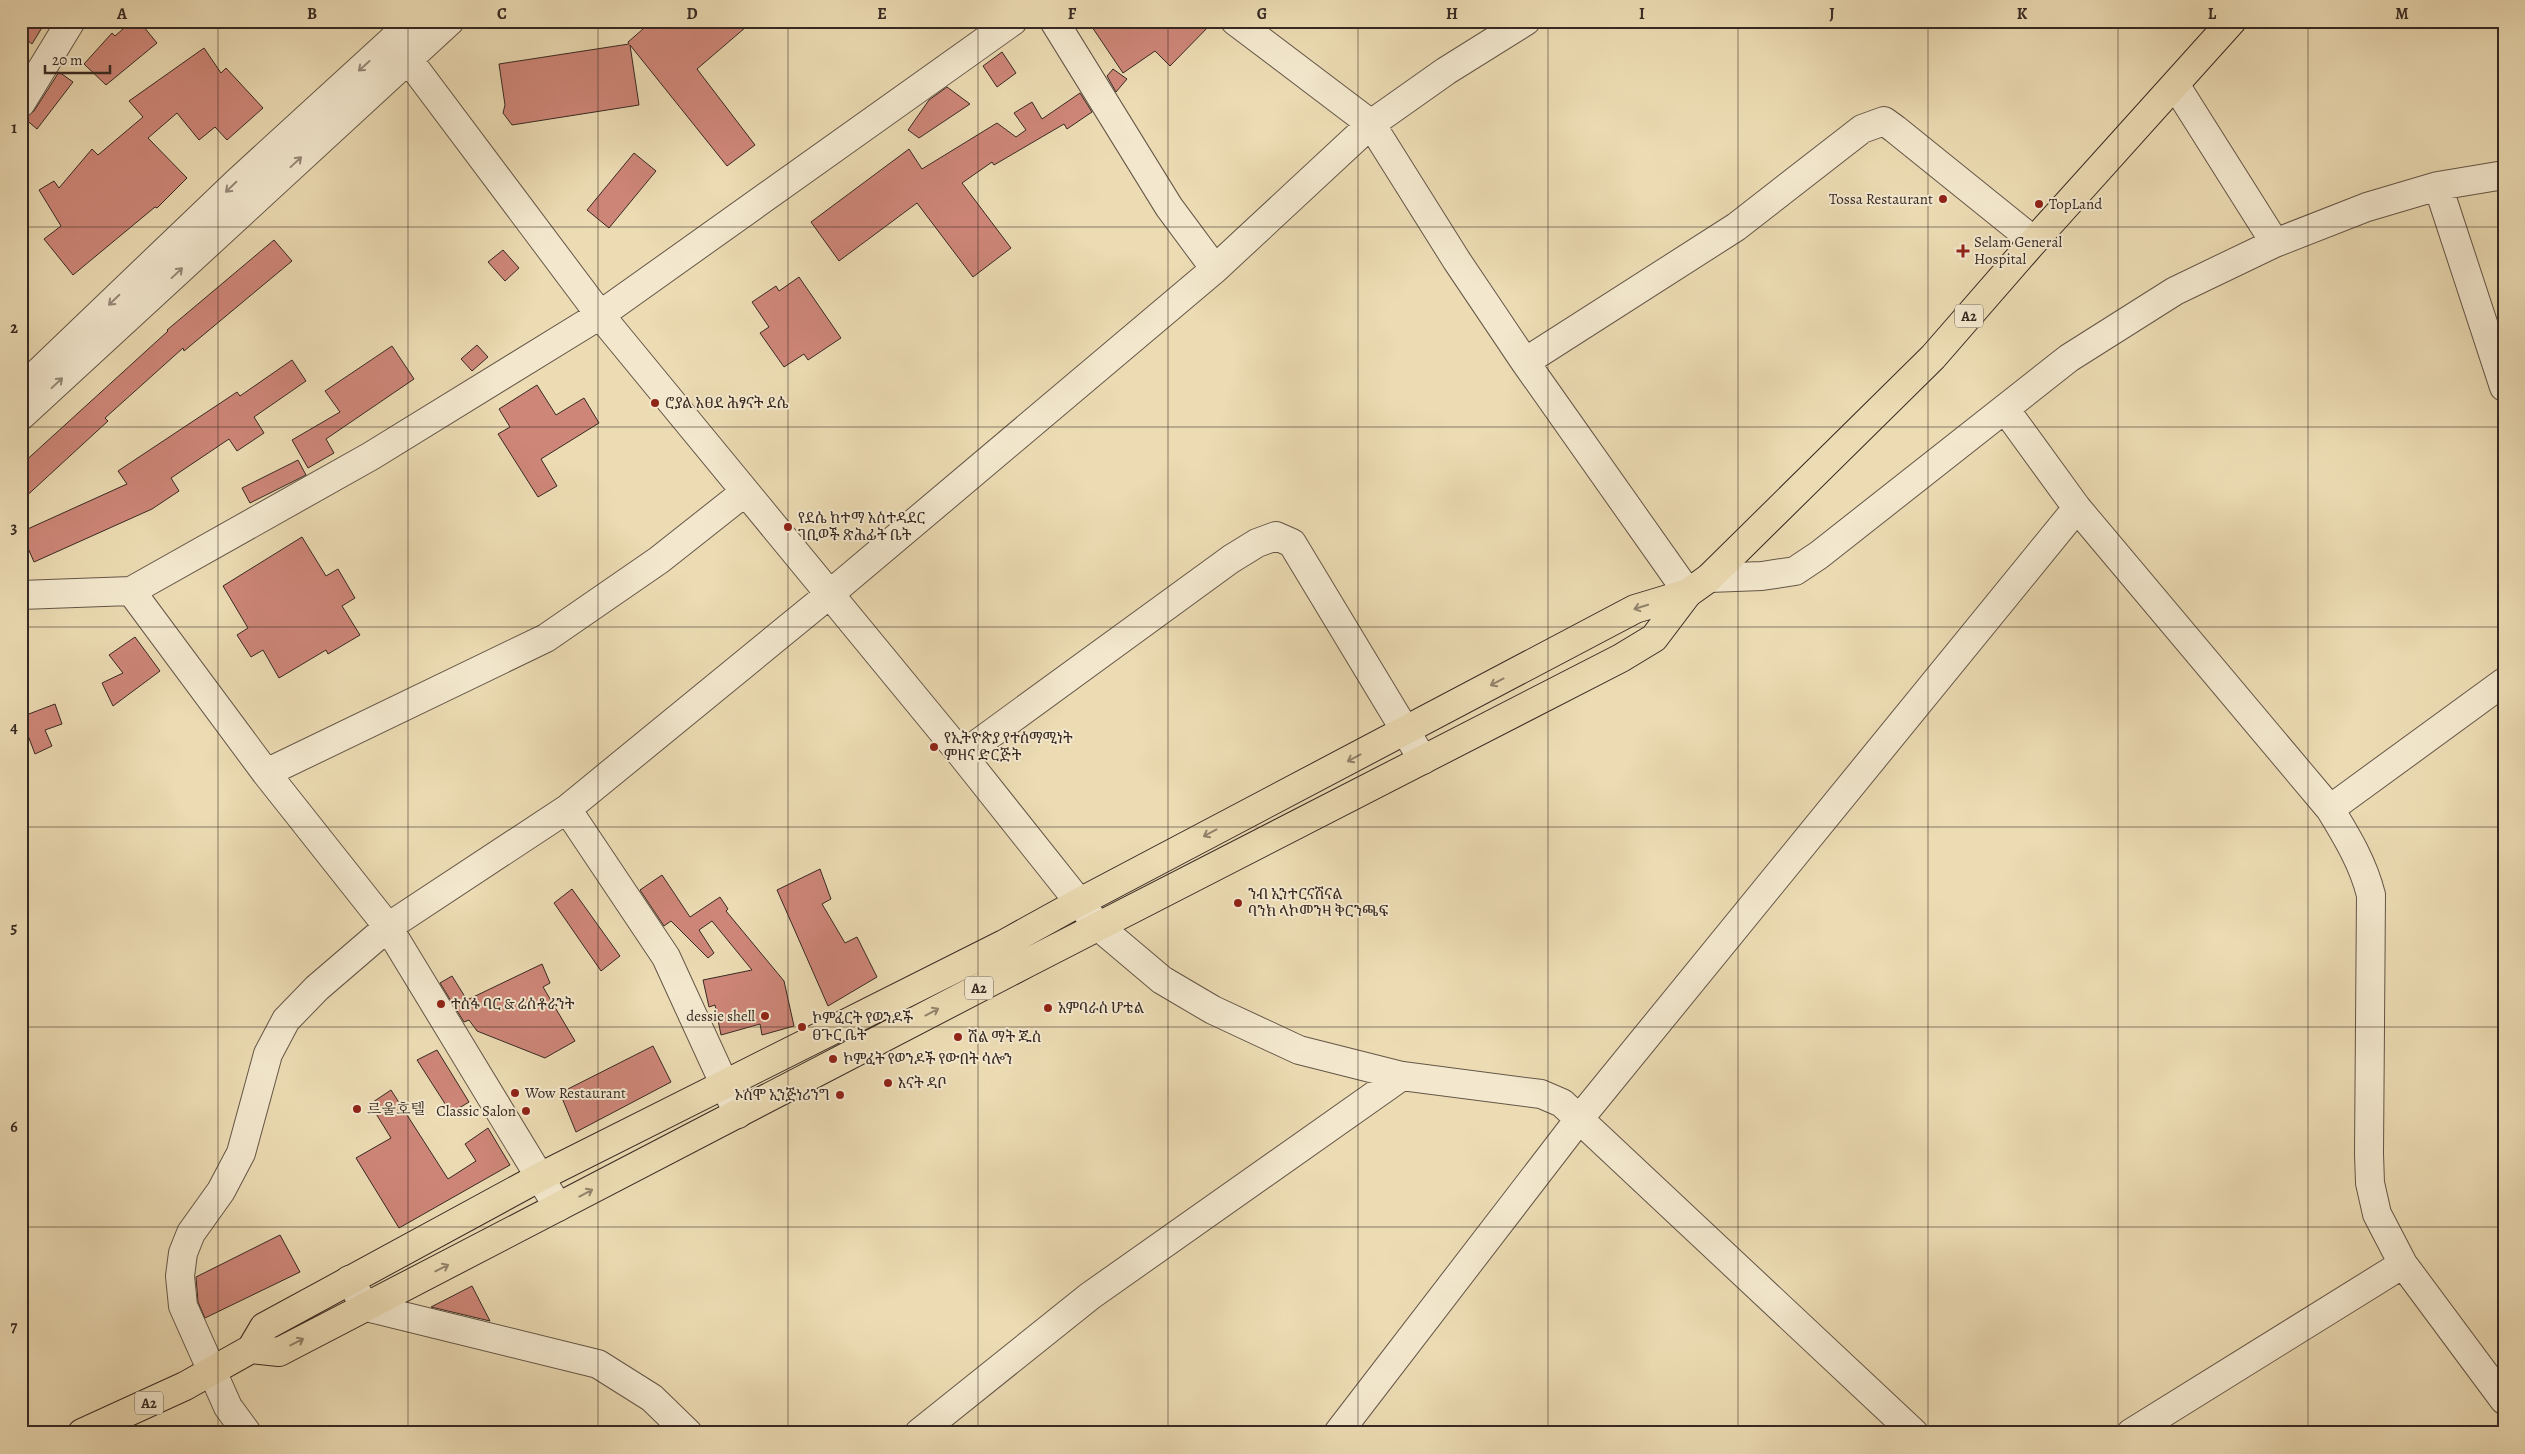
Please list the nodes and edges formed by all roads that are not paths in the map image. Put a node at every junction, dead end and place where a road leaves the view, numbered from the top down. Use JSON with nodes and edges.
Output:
{"nodes":[{"id":1,"x":71,"y":21,"type":"edge"},
{"id":2,"x":450,"y":21,"type":"edge"},
{"id":3,"x":1013,"y":21,"type":"edge"},
{"id":4,"x":1054,"y":21,"type":"edge"},
{"id":5,"x":1235,"y":21,"type":"edge"},
{"id":6,"x":1526,"y":21,"type":"edge"},
{"id":7,"x":2232,"y":21,"type":"edge"},
{"id":8,"x":405,"y":40,"type":"edge"},
{"id":9,"x":2176,"y":86,"type":"junction"},
{"id":10,"x":21,"y":103,"type":"edge"},
{"id":11,"x":1371,"y":124,"type":"junction"},
{"id":12,"x":2504,"y":175,"type":"edge"},
{"id":13,"x":2438,"y":186,"type":"junction"},
{"id":14,"x":2034,"y":241,"type":"junction"},
{"id":15,"x":2275,"y":243,"type":"junction"},
{"id":16,"x":1215,"y":269,"type":"junction"},
{"id":17,"x":600,"y":315,"type":"junction"},
{"id":18,"x":1525,"y":362,"type":"junction"},
{"id":19,"x":2504,"y":387,"type":"edge"},
{"id":20,"x":21,"y":389,"type":"edge"},
{"id":21,"x":2005,"y":408,"type":"junction"},
{"id":22,"x":21,"y":416,"type":"edge"},
{"id":23,"x":745,"y":492,"type":"junction"},
{"id":24,"x":2077,"y":508,"type":"junction"},
{"id":25,"x":1698,"y":586,"type":"junction"},
{"id":26,"x":131,"y":591,"type":"junction"},
{"id":27,"x":830,"y":593,"type":"junction"},
{"id":28,"x":21,"y":595,"type":"edge"},
{"id":29,"x":2504,"y":682,"type":"edge"},
{"id":30,"x":1405,"y":731,"type":"junction"},
{"id":31,"x":962,"y":755,"type":"junction"},
{"id":32,"x":1423,"y":760,"type":"junction"},
{"id":33,"x":266,"y":773,"type":"junction"},
{"id":34,"x":567,"y":809,"type":"junction"},
{"id":35,"x":2330,"y":809,"type":"junction"},
{"id":36,"x":1078,"y":903,"type":"junction"},
{"id":37,"x":1098,"y":926,"type":"junction"},
{"id":38,"x":388,"y":927,"type":"junction"},
{"id":39,"x":836,"y":1027,"type":"junction"},
{"id":40,"x":850,"y":1055,"type":"junction"},
{"id":41,"x":1402,"y":1076,"type":"junction"},
{"id":42,"x":724,"y":1084,"type":"junction"},
{"id":43,"x":738,"y":1114,"type":"junction"},
{"id":44,"x":1580,"y":1118,"type":"junction"},
{"id":45,"x":540,"y":1177,"type":"junction"},
{"id":46,"x":558,"y":1208,"type":"junction"},
{"id":47,"x":2403,"y":1264,"type":"junction"},
{"id":48,"x":349,"y":1280,"type":"junction"},
{"id":49,"x":366,"y":1307,"type":"junction"},
{"id":50,"x":251,"y":1349,"type":"junction"},
{"id":51,"x":212,"y":1371,"type":"junction"},
{"id":52,"x":2504,"y":1400,"type":"edge"},
{"id":53,"x":1340,"y":1431,"type":"edge"},
{"id":54,"x":81,"y":1432,"type":"edge"},
{"id":55,"x":247,"y":1433,"type":"edge"},
{"id":56,"x":688,"y":1433,"type":"edge"},
{"id":57,"x":919,"y":1433,"type":"edge"},
{"id":58,"x":1914,"y":1433,"type":"edge"},
{"id":59,"x":2131,"y":1433,"type":"edge"}],
"edges":[{"from":1,"to":10,"type":"street"},
{"from":2,"to":8,"type":"street"},
{"from":3,"to":17,"type":"street"},
{"from":4,"to":16,"type":"street"},
{"from":5,"to":11,"type":"street"},
{"from":6,"to":11,"type":"street"},
{"from":7,"to":9,"type":"highway","number":"A2"},
{"from":8,"to":17,"type":"street"},
{"from":8,"to":20,"type":"street","one_way":true},
{"from":22,"to":8,"type":"street","one_way":true},
{"from":9,"to":14,"type":"highway","number":"A2"},
{"from":9,"to":15,"type":"street"},
{"from":11,"to":16,"type":"street"},
{"from":11,"to":18,"type":"street"},
{"from":12,"to":13,"type":"street"},
{"from":13,"to":15,"type":"street"},
{"from":13,"to":19,"type":"street"},
{"from":14,"to":18,"type":"street"},
{"from":14,"to":25,"type":"highway","number":"A2"},
{"from":15,"to":21,"type":"street"},
{"from":16,"to":27,"type":"street"},
{"from":17,"to":23,"type":"street"},
{"from":17,"to":26,"type":"street"},
{"from":18,"to":25,"type":"street"},
{"from":21,"to":24,"type":"street"},
{"from":21,"to":25,"type":"street"},
{"from":23,"to":27,"type":"street"},
{"from":23,"to":33,"type":"street"},
{"from":24,"to":35,"type":"street"},
{"from":24,"to":44,"type":"street"},
{"from":25,"to":30,"type":"highway","number":"A2","one_way":true},
{"from":25,"to":32,"type":"highway","number":"A2"},
{"from":26,"to":28,"type":"street"},
{"from":26,"to":33,"type":"street"},
{"from":27,"to":31,"type":"street"},
{"from":27,"to":34,"type":"street"},
{"from":29,"to":35,"type":"street"},
{"from":30,"to":31,"type":"street"},
{"from":30,"to":32,"type":"street"},
{"from":30,"to":36,"type":"highway","number":"A2","one_way":true},
{"from":31,"to":36,"type":"street"},
{"from":32,"to":37,"type":"highway","number":"A2"},
{"from":33,"to":38,"type":"street"},
{"from":34,"to":38,"type":"street"},
{"from":34,"to":42,"type":"street"},
{"from":35,"to":47,"type":"street"},
{"from":36,"to":37,"type":"street"},
{"from":36,"to":39,"type":"highway","number":"A2"},
{"from":40,"to":37,"type":"highway","number":"A2","one_way":true},
{"from":37,"to":41,"type":"street"},
{"from":38,"to":45,"type":"street"},
{"from":38,"to":51,"type":"street"},
{"from":39,"to":40,"type":"highway"},
{"from":39,"to":42,"type":"highway","number":"A2"},
{"from":40,"to":43,"type":"highway","number":"A2"},
{"from":41,"to":44,"type":"street"},
{"from":41,"to":57,"type":"street"},
{"from":42,"to":43,"type":"street"},
{"from":42,"to":45,"type":"highway","number":"A2"},
{"from":46,"to":43,"type":"highway","number":"A2","one_way":true},
{"from":44,"to":53,"type":"street"},
{"from":44,"to":58,"type":"street"},
{"from":45,"to":46,"type":"street"},
{"from":45,"to":48,"type":"highway","number":"A2"},
{"from":49,"to":46,"type":"highway","number":"A2","one_way":true},
{"from":47,"to":52,"type":"street"},
{"from":47,"to":59,"type":"street"},
{"from":48,"to":49,"type":"street"},
{"from":48,"to":50,"type":"highway","number":"A2"},
{"from":50,"to":49,"type":"highway","number":"A2","one_way":true},
{"from":49,"to":56,"type":"street"},
{"from":50,"to":51,"type":"highway","number":"A2"},
{"from":51,"to":54,"type":"highway","number":"A2"},
{"from":51,"to":55,"type":"street"}]}
